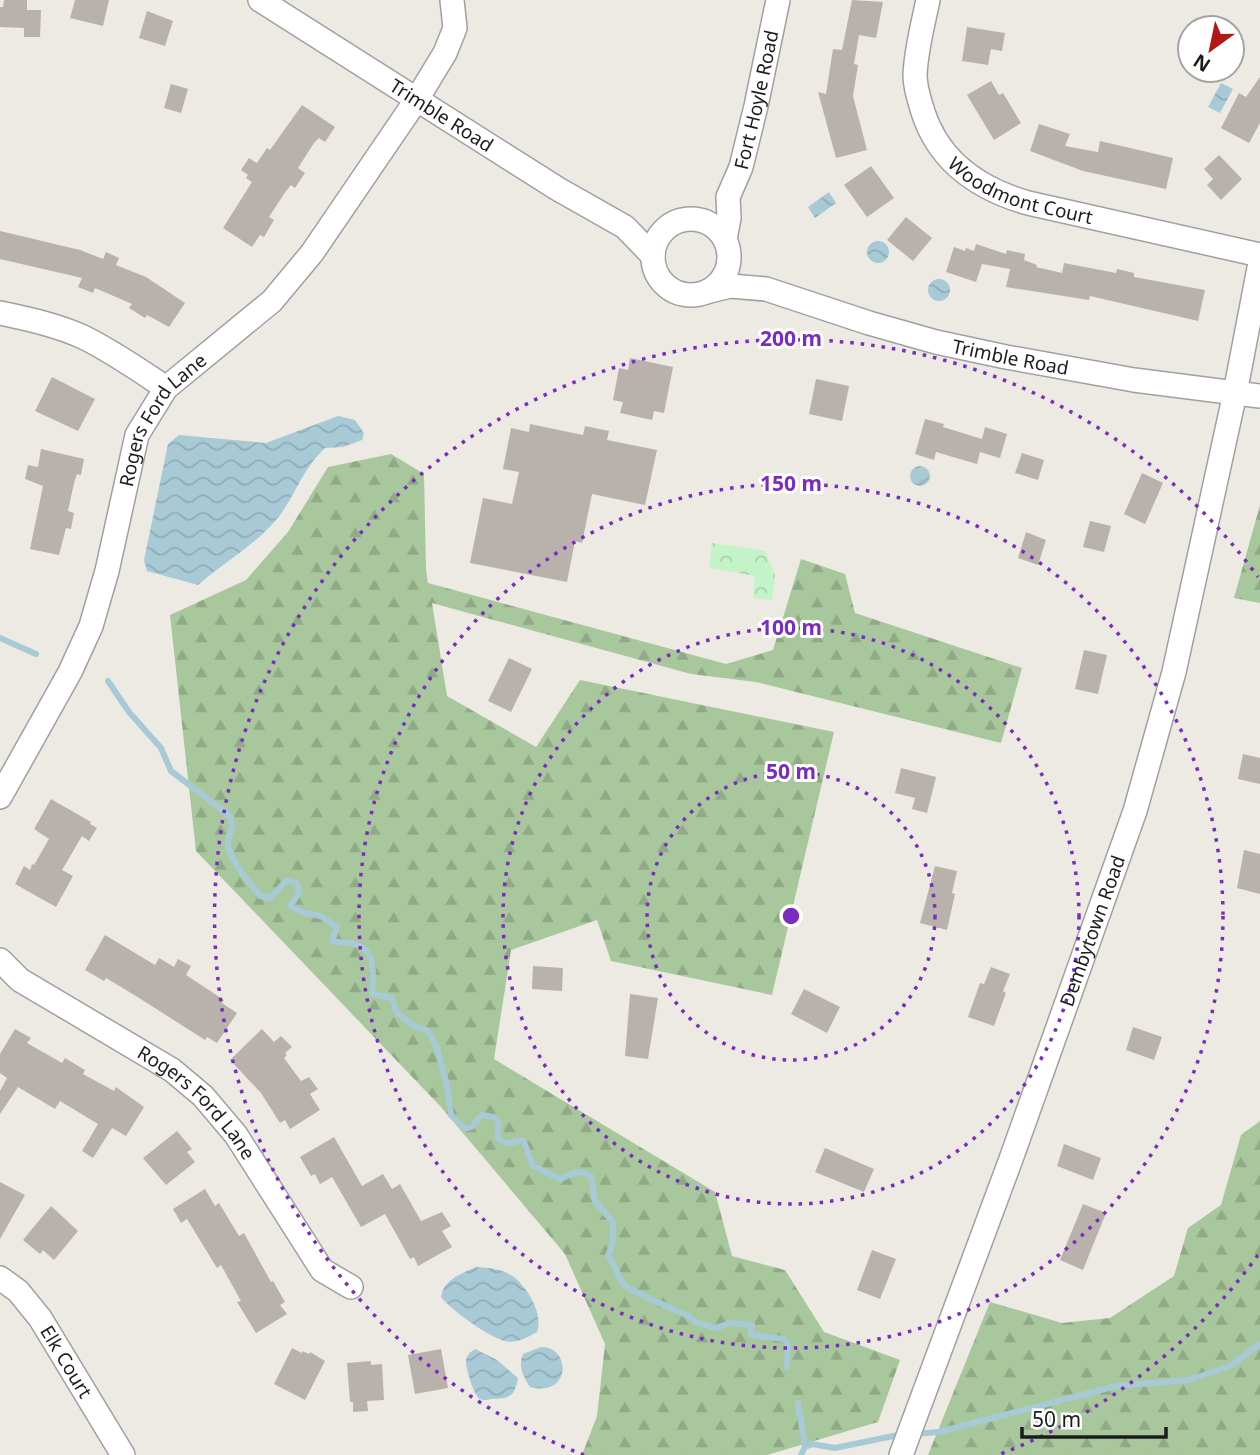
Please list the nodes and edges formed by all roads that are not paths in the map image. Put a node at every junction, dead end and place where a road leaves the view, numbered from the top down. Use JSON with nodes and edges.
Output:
{"nodes":[{"id":1,"x":260,"y":0,"type":"edge"},
{"id":2,"x":452,"y":0,"type":"edge"},
{"id":3,"x":778,"y":0,"type":"edge"},
{"id":4,"x":928,"y":0,"type":"edge"},
{"id":5,"x":417,"y":99,"type":"junction"},
{"id":6,"x":729,"y":197,"type":"junction"},
{"id":7,"x":695,"y":219,"type":"junction"},
{"id":8,"x":671,"y":225,"type":"junction"},
{"id":9,"x":625,"y":227,"type":"junction"},
{"id":10,"x":727,"y":245,"type":"junction"},
{"id":11,"x":1260,"y":255,"type":"edge"},
{"id":12,"x":653,"y":256,"type":"junction"},
{"id":13,"x":1260,"y":262,"type":"edge"},
{"id":14,"x":766,"y":289,"type":"junction"},
{"id":15,"x":706,"y":292,"type":"junction"},
{"id":16,"x":0,"y":313,"type":"edge"},
{"id":17,"x":166,"y":388,"type":"junction"},
{"id":18,"x":1235,"y":393,"type":"junction"},
{"id":19,"x":1260,"y":396,"type":"edge"},
{"id":20,"x":0,"y":797,"type":"edge"},
{"id":21,"x":0,"y":960,"type":"edge"},
{"id":22,"x":0,"y":1278,"type":"edge"},
{"id":23,"x":351,"y":1287,"type":"dead end"},
{"id":24,"x":902,"y":1454,"type":"edge"},
{"id":25,"x":123,"y":1455,"type":"edge"}],
"edges":[{"from":1,"to":5,"type":"street","name":"Trimble Road"},
{"from":2,"to":5,"type":"street","name":"Rogers Ford Lane"},
{"from":3,"to":6,"type":"street","name":"Fort Hoyle Road"},
{"from":4,"to":11,"type":"street","name":"Woodmont Court"},
{"from":5,"to":9,"type":"street","name":"Trimble Road"},
{"from":5,"to":17,"type":"street","name":"Rogers Ford Lane"},
{"from":6,"to":7,"type":"street"},
{"from":6,"to":10,"type":"street","name":"Fort Hoyle Road"},
{"from":7,"to":8,"type":"street"},
{"from":7,"to":10,"type":"street"},
{"from":8,"to":9,"type":"street"},
{"from":8,"to":12,"type":"street"},
{"from":9,"to":12,"type":"street","name":"Trimble Road"},
{"from":10,"to":14,"type":"street","name":"Trimble Road"},
{"from":10,"to":15,"type":"street"},
{"from":12,"to":15,"type":"street"},
{"from":13,"to":18,"type":"street","name":"Dembytown Road"},
{"from":14,"to":15,"type":"street","name":"Trimble Road"},
{"from":14,"to":18,"type":"street","name":"Trimble Road"},
{"from":16,"to":17,"type":"street"},
{"from":17,"to":20,"type":"street","name":"Rogers Ford Lane"},
{"from":18,"to":19,"type":"street","name":"Trimble Road"},
{"from":18,"to":24,"type":"street","name":"Dembytown Road"},
{"from":21,"to":23,"type":"street","name":"Rogers Ford Lane"},
{"from":22,"to":25,"type":"street","name":"Elk Court"}]}
